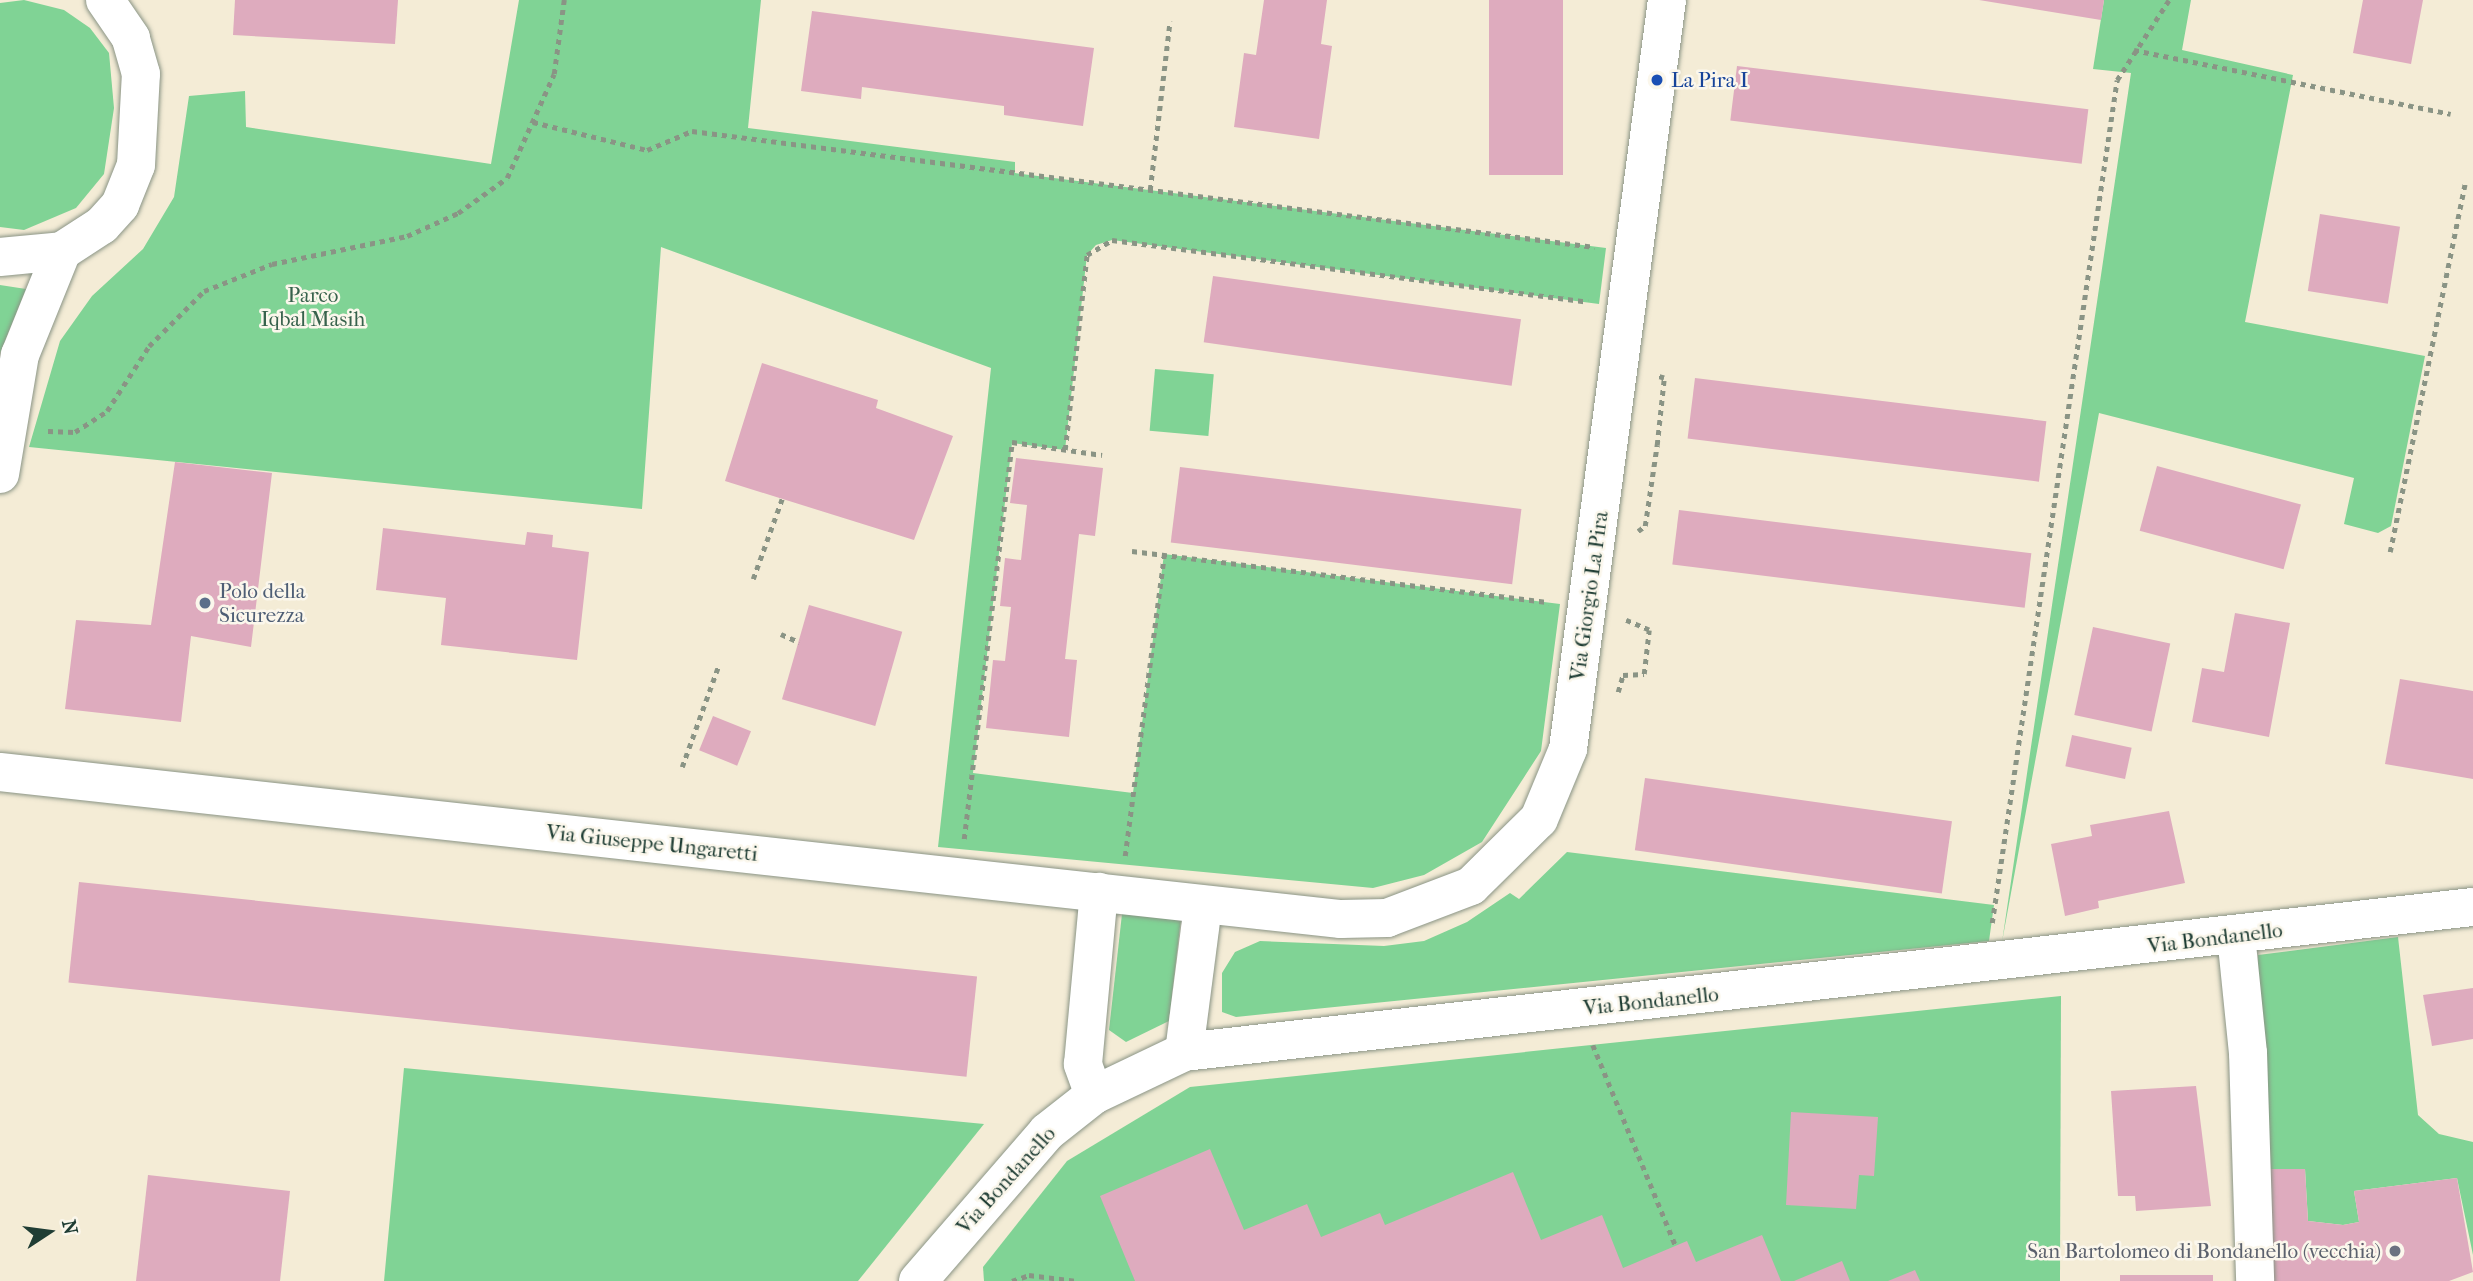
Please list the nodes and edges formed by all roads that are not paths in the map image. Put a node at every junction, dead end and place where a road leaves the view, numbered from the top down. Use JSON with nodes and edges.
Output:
{"nodes":[{"id":1,"x":1667,"y":0,"type":"edge"},
{"id":2,"x":109,"y":2,"type":"edge"},
{"id":3,"x":62,"y":251,"type":"junction"},
{"id":4,"x":0,"y":257,"type":"edge"},
{"id":5,"x":0,"y":474,"type":"edge"},
{"id":6,"x":0,"y":772,"type":"edge"},
{"id":7,"x":1111,"y":880,"type":"junction"},
{"id":8,"x":1203,"y":906,"type":"junction"},
{"id":9,"x":2473,"y":908,"type":"edge"},
{"id":10,"x":2236,"y":935,"type":"junction"},
{"id":11,"x":1184,"y":1052,"type":"junction"},
{"id":12,"x":1094,"y":1095,"type":"junction"},
{"id":13,"x":918,"y":1281,"type":"edge"},
{"id":14,"x":2255,"y":1281,"type":"edge"}],
"edges":[{"from":1,"to":8,"type":"street","name":"Via Giorgio La Pira"},
{"from":2,"to":3,"type":"street"},
{"from":3,"to":4,"type":"street"},
{"from":3,"to":5,"type":"street"},
{"from":6,"to":7,"type":"street","name":"Via Giuseppe Ungaretti"},
{"from":7,"to":8,"type":"street","name":"Via Giorgio La Pira"},
{"from":7,"to":12,"type":"street"},
{"from":8,"to":11,"type":"street"},
{"from":9,"to":10,"type":"street","name":"Via Bondanello"},
{"from":10,"to":11,"type":"street","name":"Via Bondanello"},
{"from":10,"to":14,"type":"street"},
{"from":11,"to":12,"type":"street","name":"Via Bondanello"},
{"from":12,"to":13,"type":"street","name":"Via Bondanello"}]}
